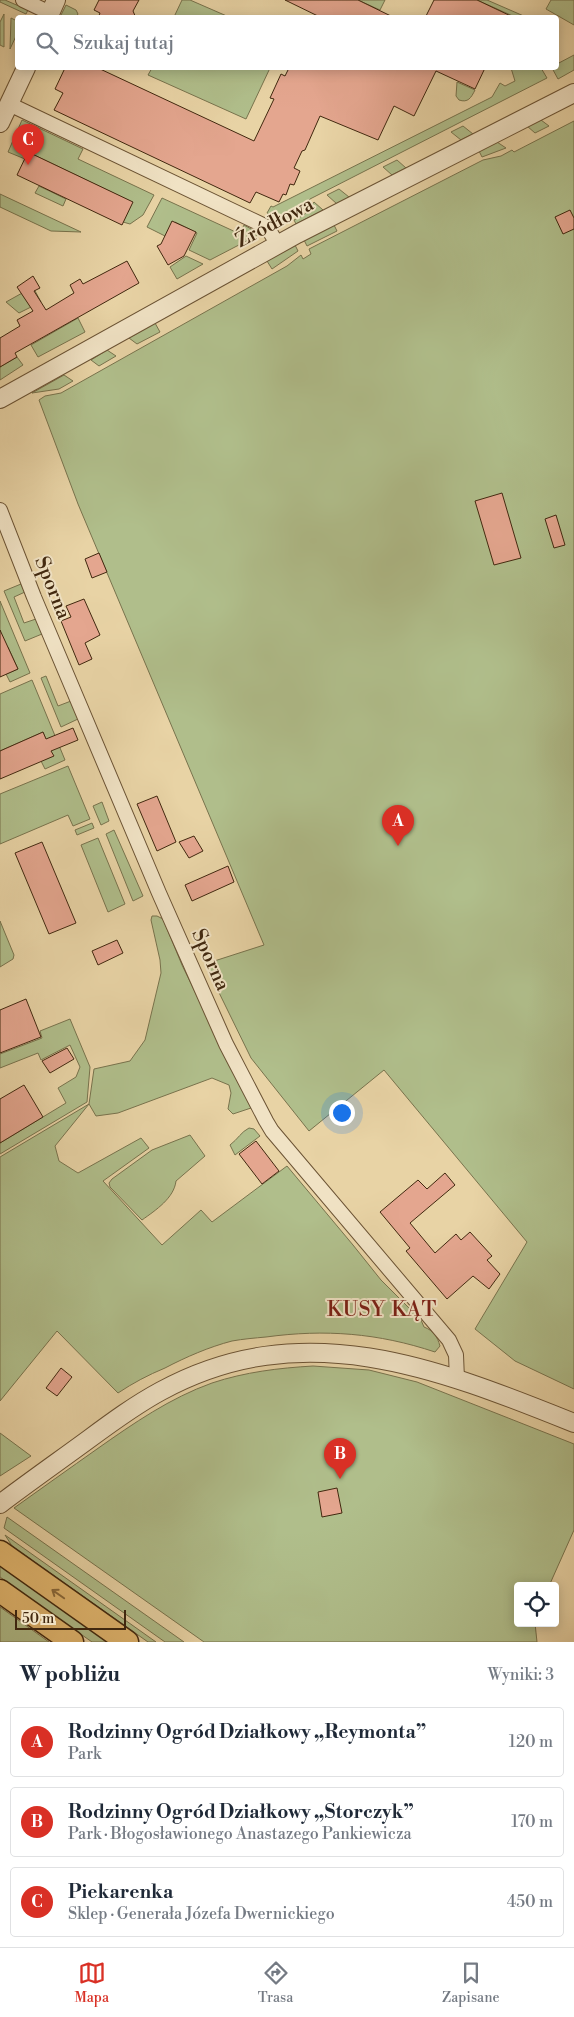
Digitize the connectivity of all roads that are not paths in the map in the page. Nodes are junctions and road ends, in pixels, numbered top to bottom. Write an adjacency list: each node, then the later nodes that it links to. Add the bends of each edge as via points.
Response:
1 (23, 0): 2 (street)
2 (52, 10)
3 (25, 70): 5 (street)
4 (574, 93): 7 (street, Źródłowa)
5 (9, 104): 6 (street); 7 (street, via 267,227)
6 (0, 123)
7 (278, 245): 8 (street, Źródłowa)
8 (0, 399)
9 (0, 510): 10 (street, Sporna, via 159,893 226,1044 260,1110 272,1131 448,1340 456,1355)
10 (457, 1379): 11 (street); 12 (street, via 395,1362 335,1353 294,1353 231,1364 186,1379 143,1401)
11 (574, 1423)
12 (0, 1504)
13 (0, 1552): 16 (main road, one-way to 13)
14 (0, 1591): 15 (main road)
15 (72, 1642)
16 (127, 1642)

